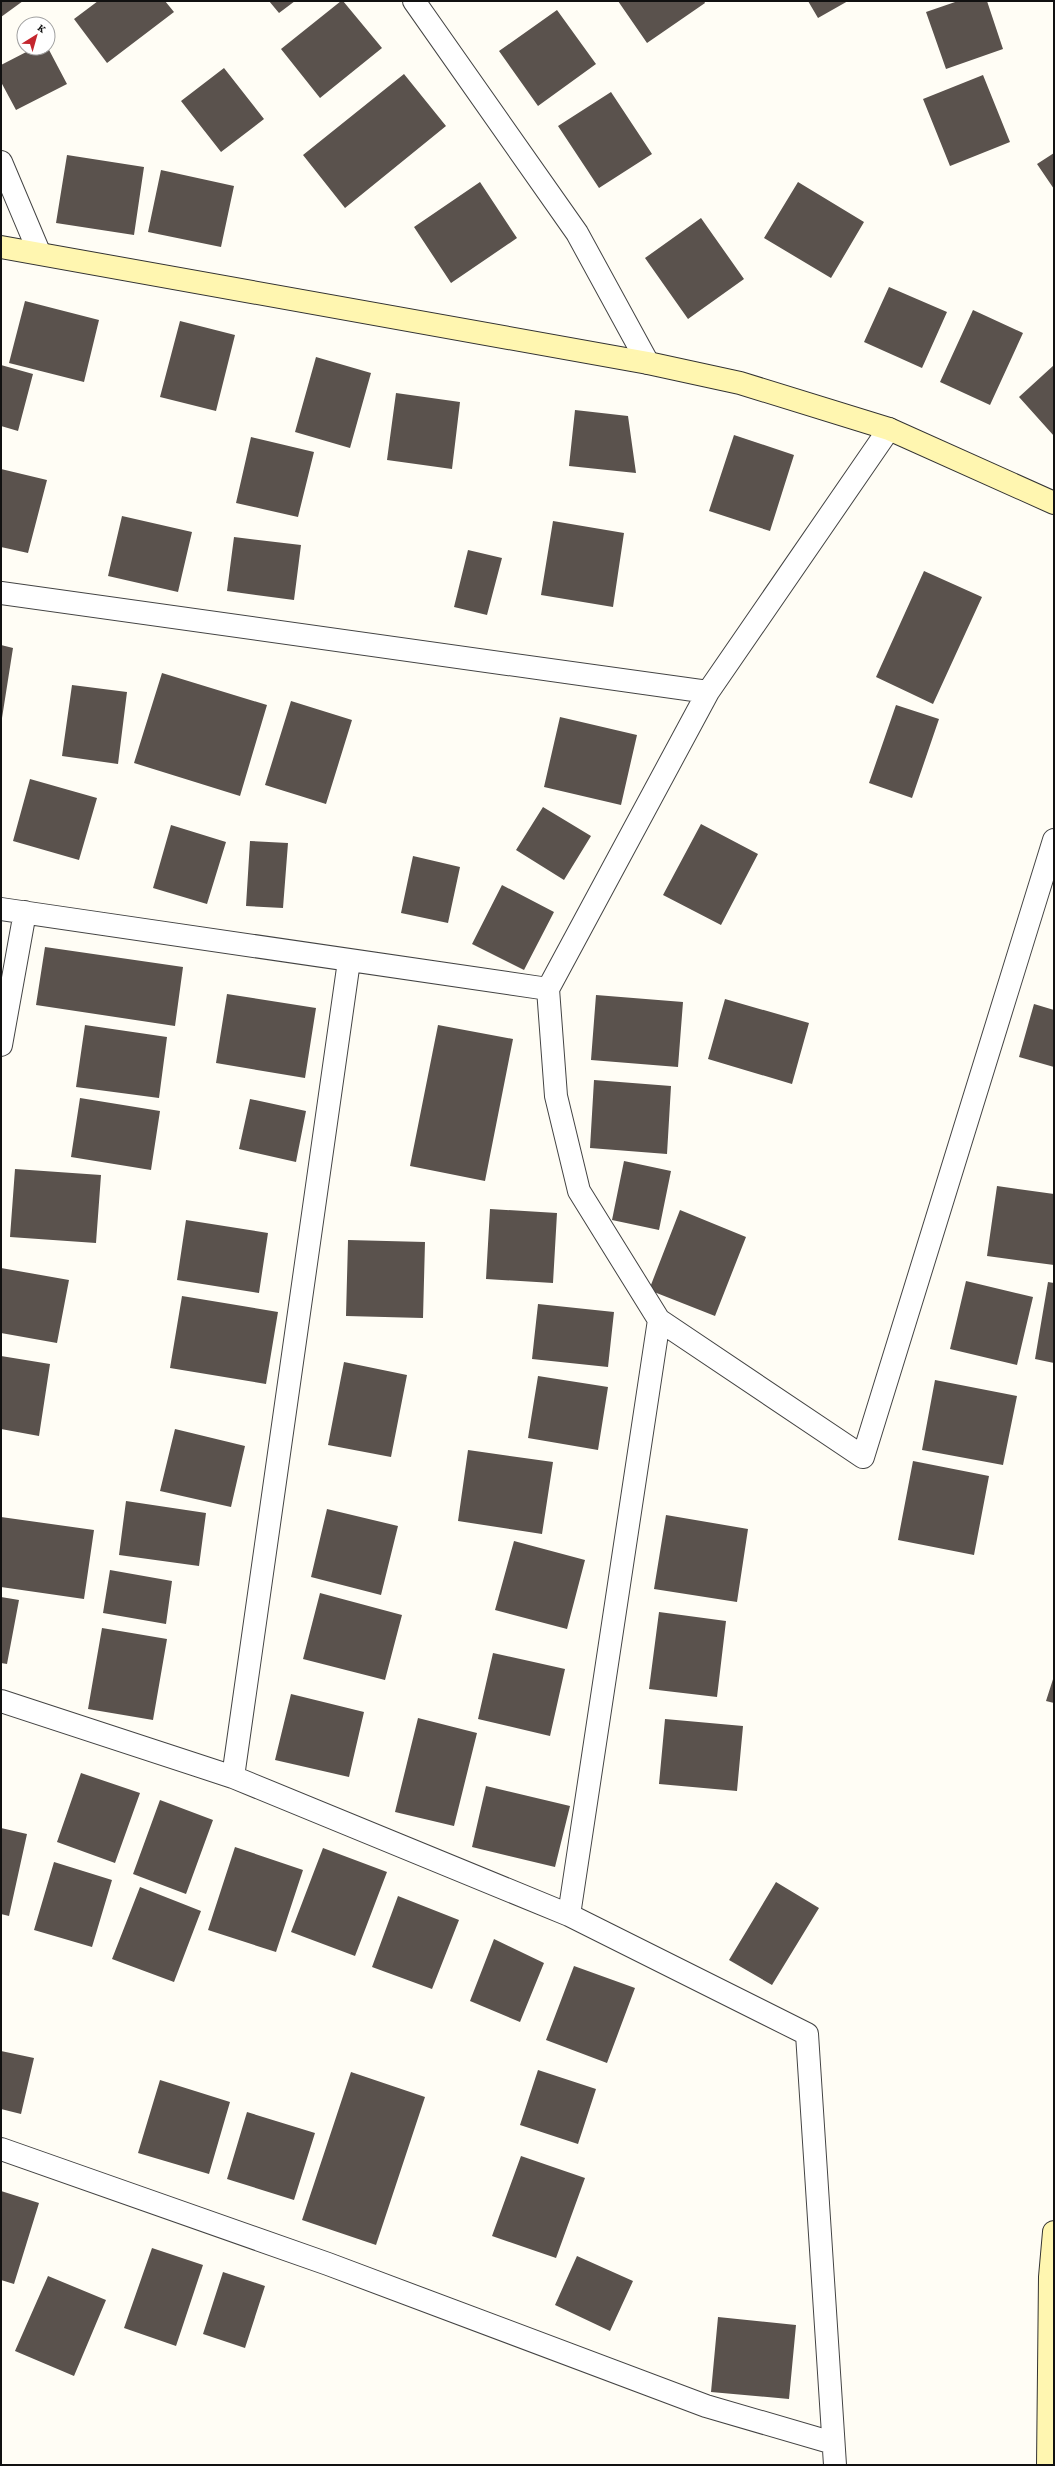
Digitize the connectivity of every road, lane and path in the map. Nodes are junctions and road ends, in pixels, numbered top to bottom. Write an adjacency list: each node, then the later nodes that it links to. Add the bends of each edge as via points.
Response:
1 (422, 4): 5 (street, via 577,232)
2 (1, 162): 4 (street)
3 (1, 247): 4 (street)
4 (39, 252): 5 (street)
5 (648, 363): 6 (street, via 740,384)
6 (889, 429): 7 (street); 9 (street)
7 (1054, 503)
8 (1, 594): 9 (street)
9 (708, 692): 14 (street)
10 (1054, 840): 16 (street, via 863,1458)
11 (1, 909): 12 (street)
12 (25, 912): 13 (street); 15 (street)
13 (349, 961): 14 (street); 18 (street)
14 (548, 989): 16 (street, via 556,1096 579,1191)
15 (1, 1045)
16 (659, 1320): 19 (street)
17 (1, 1701): 18 (street)
18 (233, 1777): 19 (street)
19 (569, 1915): 23 (street, via 807,2034)
20 (1, 2149): 23 (street, via 328,2264 706,2406)
21 (1054, 2232): 22 (street, via 1050,2278)
22 (1051, 2395): 25 (street)
23 (833, 2443): 24 (street)
24 (835, 2465)
25 (1048, 2465)

